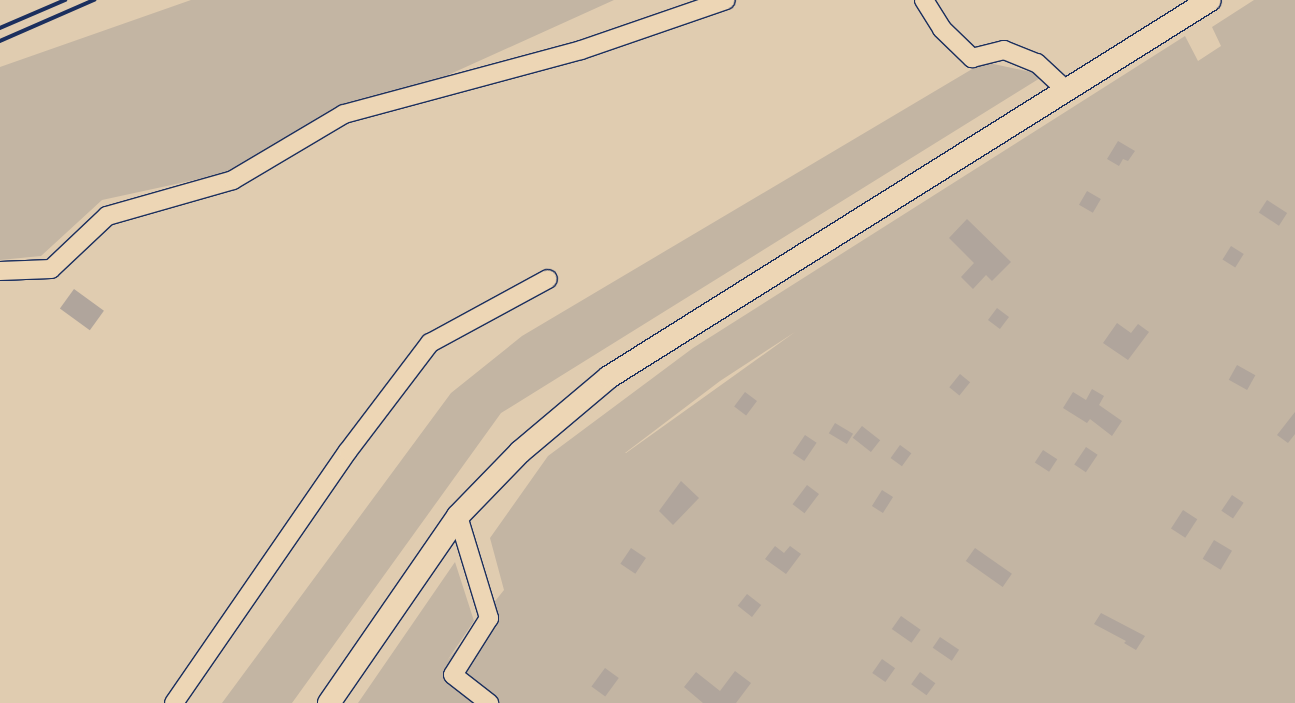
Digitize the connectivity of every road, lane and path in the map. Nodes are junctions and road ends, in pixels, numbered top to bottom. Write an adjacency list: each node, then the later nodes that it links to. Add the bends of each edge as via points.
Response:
1 (726, 0): 5 (street, via 581,50 344,114 233,180 107,216 51,270)
2 (924, 0): 4 (street, via 942,28 972,58 1004,50 1037,63)
3 (1210, 0): 4 (main road)
4 (1066, 90): 7 (main road, via 610,377 520,452)
5 (0, 271)
6 (548, 279): 8 (street, via 430,343 348,451)
7 (458, 516): 9 (main road); 10 (street, via 489,618 453,675)
8 (174, 703)
9 (329, 703)
10 (489, 703)

